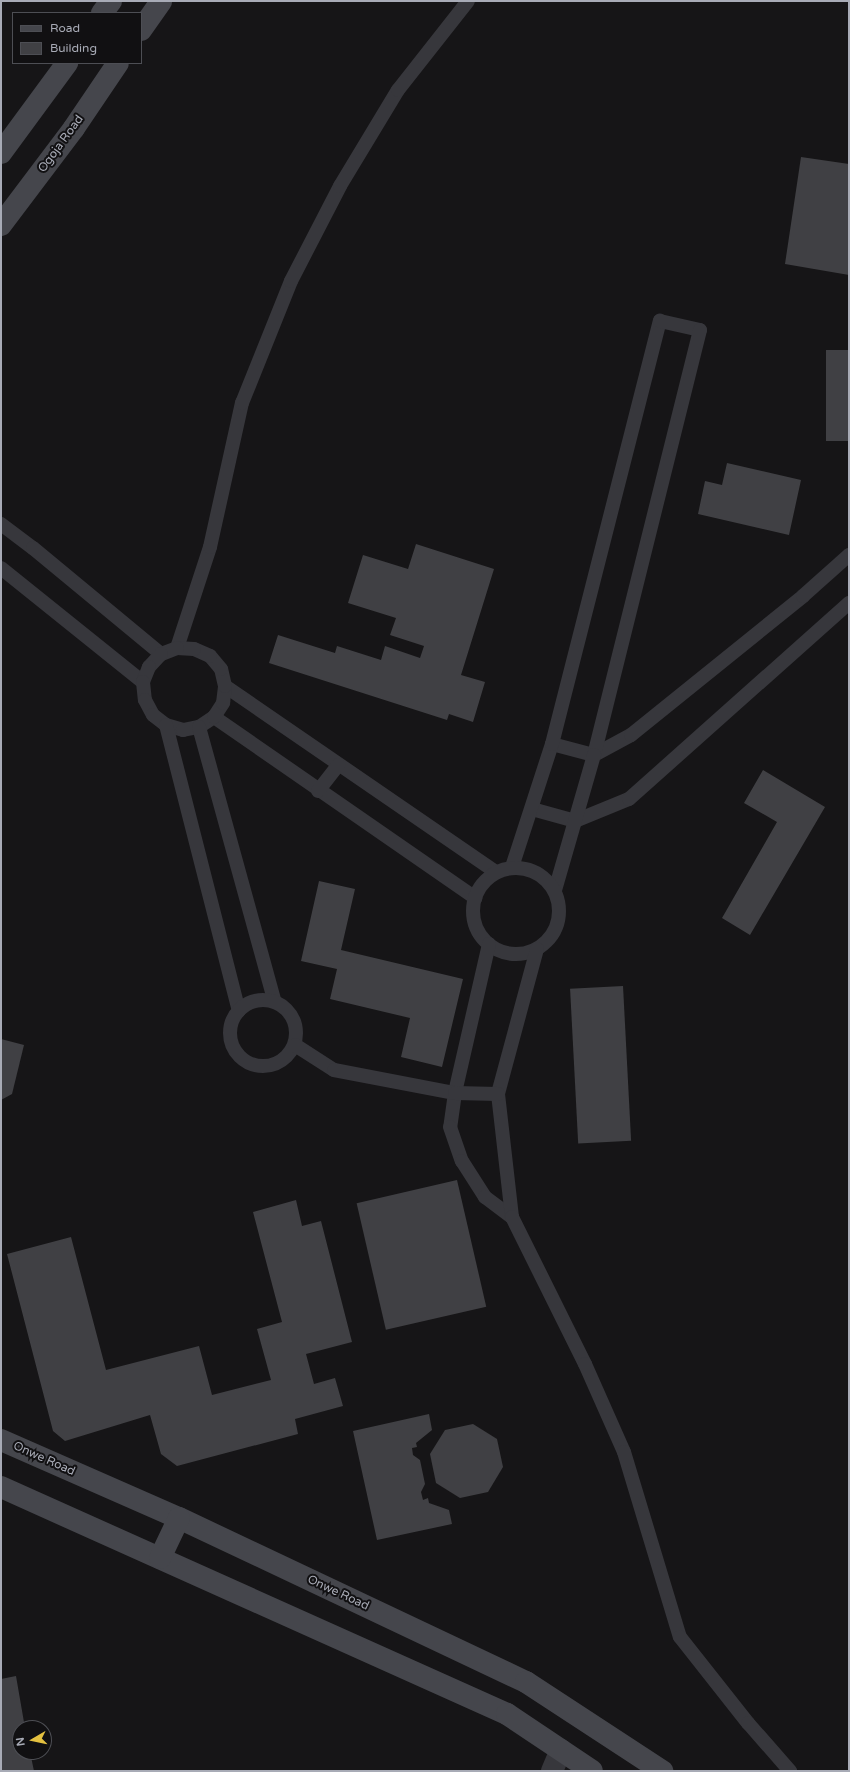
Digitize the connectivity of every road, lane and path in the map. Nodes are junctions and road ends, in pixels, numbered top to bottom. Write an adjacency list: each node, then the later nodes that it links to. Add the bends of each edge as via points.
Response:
1 (111, 1): 4 (main road)
2 (161, 1): 5 (main road)
3 (468, 1): 14 (lane, via 398,90 340,186 291,281 242,403 210,547)
4 (103, 12)
5 (142, 29)
6 (66, 64): 8 (main road)
7 (117, 64): 9 (main road, Ogoja Road, via 74,128)
8 (1, 153)
9 (1, 225)
10 (1, 524): 15 (lane)
11 (849, 555): 22 (lane, via 803,596 631,735)
12 (1, 568): 16 (lane)
13 (849, 603): 26 (lane, via 629,799)
14 (177, 648): 15 (lane); 17 (lane, via 194,649 210,656 221,669)
15 (161, 654): 16 (lane, via 149,667)
16 (144, 682): 19 (lane, via 145,700 153,715)
17 (225, 686): 18 (lane, via 223,703); 23 (lane)
18 (214, 717): 20 (lane); 24 (lane)
19 (166, 725): 20 (lane, via 183,730); 34 (lane)
20 (199, 727): 33 (lane)
21 (552, 744): 22 (lane); 22 (lane, via 660,321 700,330); 25 (lane)
22 (594, 755): 26 (lane)
23 (338, 765): 24 (lane); 28 (lane)
24 (318, 791): 30 (lane)
25 (532, 809): 26 (lane); 27 (lane)
26 (575, 820): 29 (lane)
27 (512, 867): 28 (lane); 29 (lane, via 529,869 544,877)
28 (496, 872): 30 (lane, via 483,883)
29 (555, 890): 32 (lane, via 560,906 558,924 550,938)
30 (475, 898): 31 (lane, via 473,914 478,931)
31 (489, 944): 32 (lane, via 504,952 515,954); 36 (lane)
32 (537, 949): 37 (lane)
33 (275, 1002): 34 (lane, via 262,1000 250,1003); 35 (lane, via 286,1009 293,1020 296,1032)
34 (239, 1011): 35 (lane, via 230,1035 233,1047 241,1058 252,1065 277,1064 288,1056)
35 (294, 1045): 36 (lane, via 334,1070)
36 (455, 1093): 37 (lane); 38 (lane, via 450,1126 462,1161 485,1197)
37 (498, 1094): 38 (lane)
38 (512, 1218): 47 (lane, via 585,1364 624,1452 680,1636 748,1723)
39 (1, 1440): 41 (main road, Onwe Road)
40 (1, 1487): 42 (main road)
41 (179, 1518): 42 (main road); 46 (main road, Onwe Road, via 526,1682)
42 (160, 1558): 43 (main road, via 507,1714)
43 (561, 1750): 44 (street); 45 (main road)
44 (552, 1771)
45 (592, 1771)
46 (662, 1771)
47 (790, 1771)

